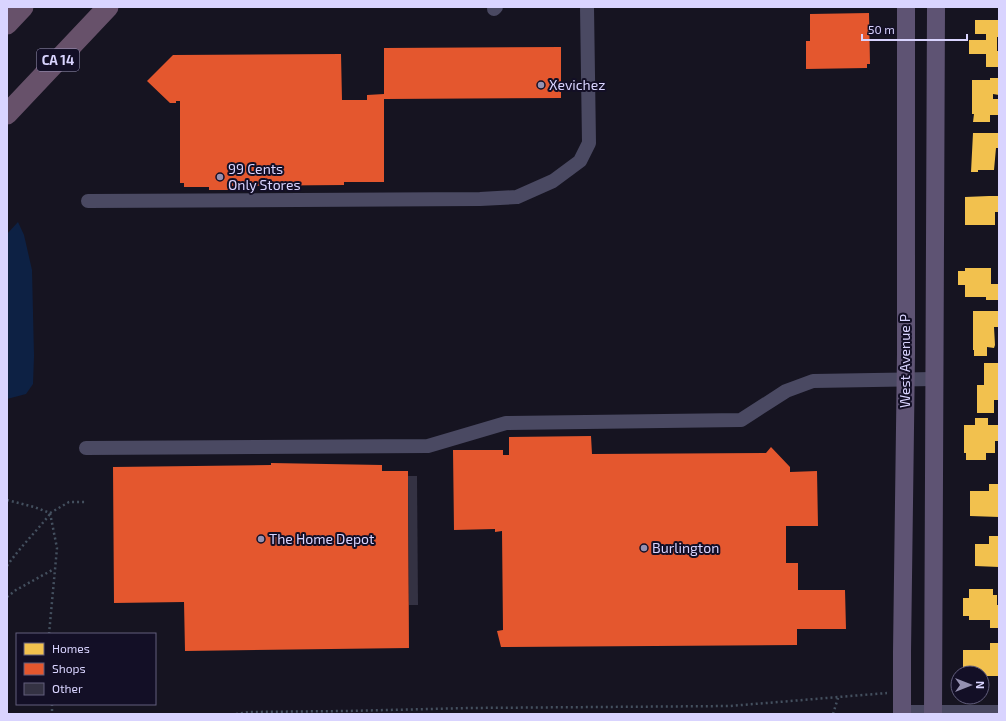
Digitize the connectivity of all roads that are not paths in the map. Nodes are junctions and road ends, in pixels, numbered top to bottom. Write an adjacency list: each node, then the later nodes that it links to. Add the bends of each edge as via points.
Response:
1 (23, 7): 6 (highway)
2 (108, 7): 7 (highway, CA 14)
3 (587, 7): 8 (street, via 589,143 580,161 553,181 517,197)
4 (906, 7): 9 (main road, West Avenue P)
5 (936, 7): 10 (main road, West Avenue P)
6 (7, 24)
7 (7, 114)
8 (88, 201)
9 (905, 379): 10 (street); 11 (street, via 813,381 786,391 741,420 506,423 428,446); 13 (main road, West Avenue P)
10 (934, 379): 14 (main road, West Avenue P)
11 (86, 448)
12 (999, 712): 14 (street)
13 (902, 713): 14 (street)
14 (933, 713)

